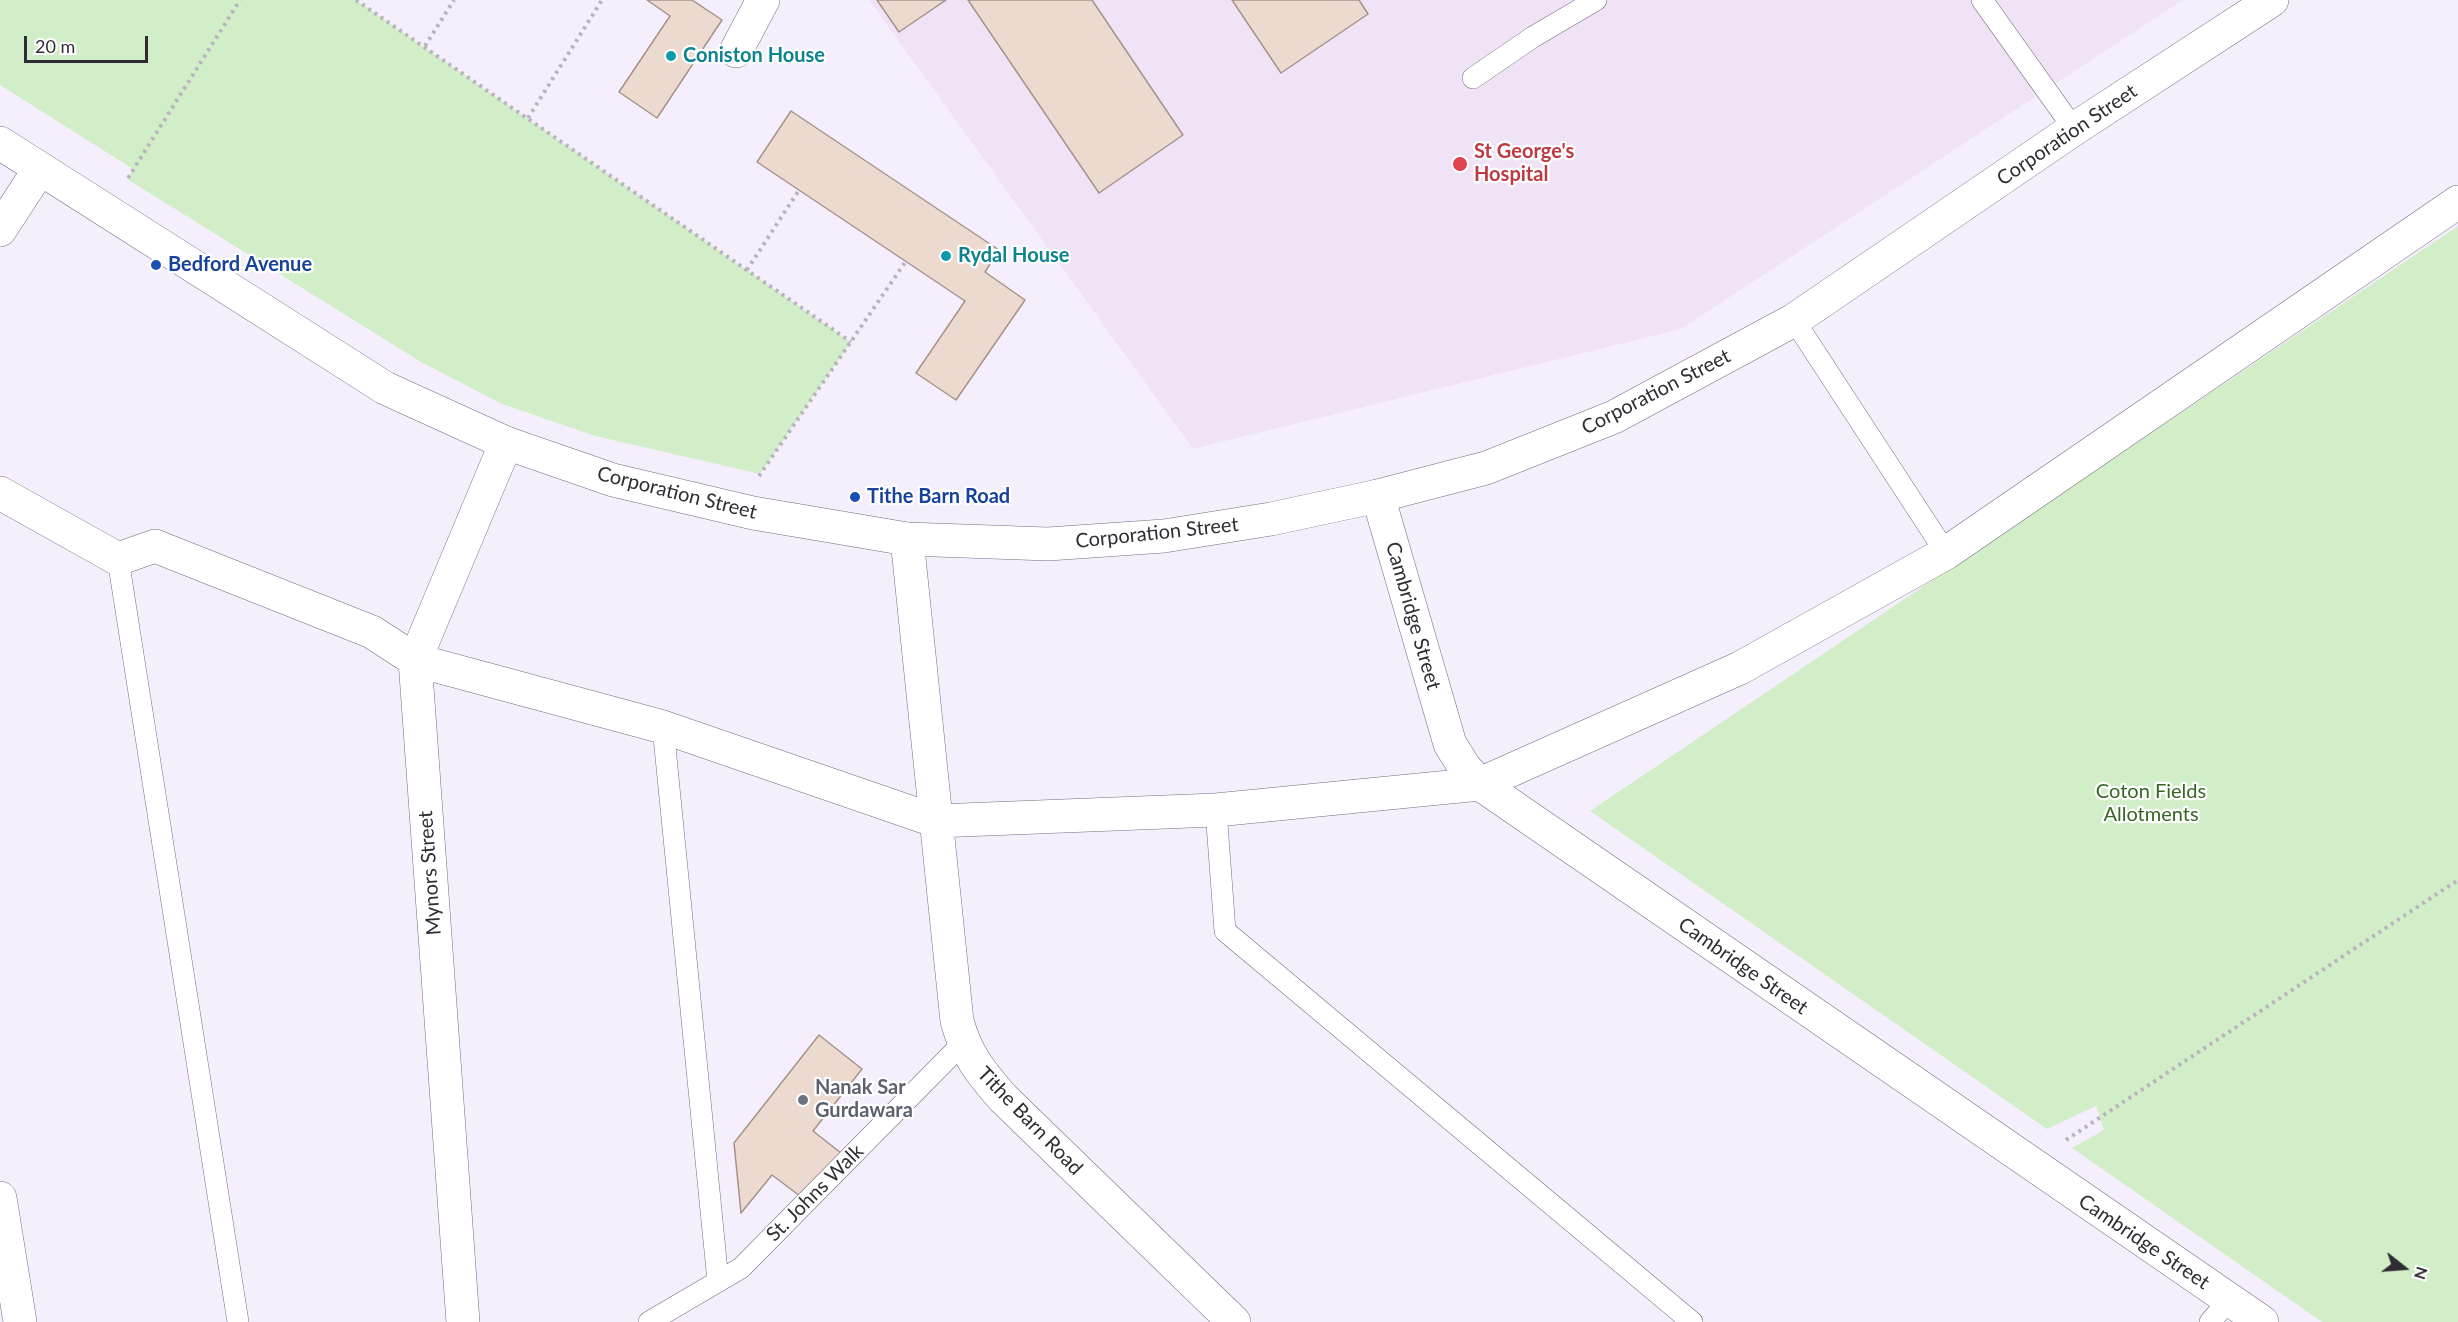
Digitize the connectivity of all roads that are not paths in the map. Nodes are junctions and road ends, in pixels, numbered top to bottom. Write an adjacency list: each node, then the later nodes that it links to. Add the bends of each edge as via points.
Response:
1 (763, 0): 5 (street)
2 (1596, 0): 6 (lane)
3 (1982, 0): 7 (lane)
4 (2272, 0): 7 (street, Corporation Street)
5 (736, 51)
6 (1473, 78)
7 (2074, 129): 12 (street, Corporation Street)
8 (0, 143): 9 (street, Corporation Street)
9 (39, 170): 11 (street); 13 (street, Corporation Street, via 385,388)
10 (2458, 202): 17 (street)
11 (0, 230)
12 (1794, 320): 15 (street, Corporation Street, via 1614,417 1486,468); 17 (lane)
13 (506, 443): 16 (street, Corporation Street, via 613,480 753,513); 19 (street, Mynors Street)
14 (0, 493): 18 (street)
15 (1378, 496): 16 (street, Corporation Street, via 1164,536 1048,544); 21 (street, Cambridge Street, via 1450,744)
16 (907, 539): 23 (street, Tithe Barn Road)
17 (1946, 553): 21 (street, via 1740,669)
18 (118, 559): 19 (street, via 155,546 372,632); 29 (lane)
19 (415, 660): 20 (street); 30 (street, Mynors Street)
20 (663, 727): 23 (street); 26 (lane)
21 (1480, 784): 22 (street); 27 (street, Cambridge Street, via 2030,1165)
22 (1216, 810): 23 (street); 33 (lane, via 1225,931)
23 (936, 821): 24 (street, Tithe Barn Road, via 957,1021)
24 (963, 1043): 26 (lane, St. Johns Walk, via 741,1268); 32 (street, Tithe Barn Road, via 975,1066 1003,1098)
25 (0, 1198): 28 (street)
26 (718, 1281): 31 (lane, St. Johns Walk)
27 (2220, 1311): 34 (street, Cambridge Street)
28 (20, 1322)
29 (238, 1322)
30 (463, 1322)
31 (649, 1322)
32 (1234, 1322)
33 (1692, 1322)
34 (2262, 1322)

